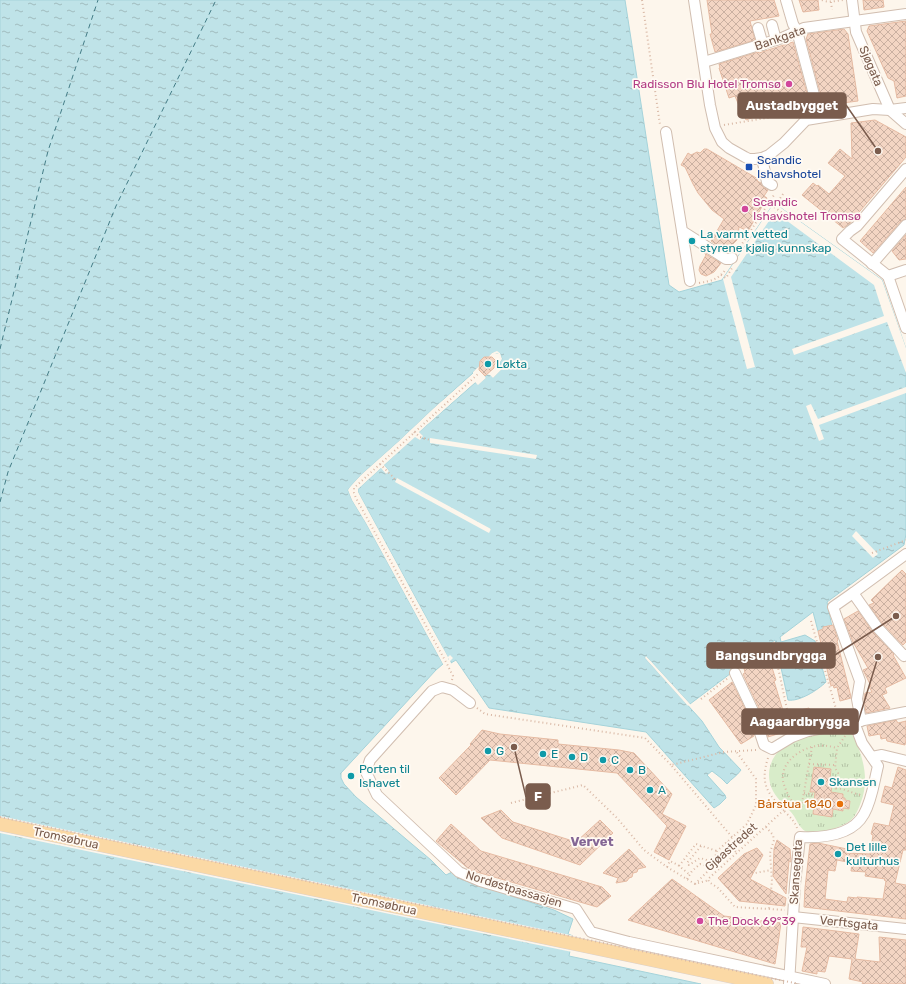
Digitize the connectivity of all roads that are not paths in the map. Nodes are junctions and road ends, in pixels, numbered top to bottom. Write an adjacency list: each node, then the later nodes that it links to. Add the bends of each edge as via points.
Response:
1 (694, 0): 11 (street)
2 (786, 0): 8 (street)
3 (852, 0): 5 (street, Sjøgata)
4 (906, 14): 5 (street, Bankgata)
5 (854, 21): 8 (street, Bankgata); 13 (street, Sjøgata, via 856,32)
6 (772, 25): 9 (street)
7 (758, 28): 10 (street)
8 (797, 31): 9 (street, Bankgata); 14 (street)
9 (776, 40): 10 (street, Bankgata)
10 (763, 45): 11 (street, Bankgata)
11 (704, 62): 17 (street, via 714,126 722,142 749,159)
12 (906, 108): 13 (street)
13 (890, 110): 14 (street, via 873,109); 15 (street, Sjøgata)
14 (820, 117): 17 (street, via 806,120 775,151)
15 (906, 124)
16 (664, 130): 21 (street)
17 (762, 158): 19 (street)
18 (906, 170): 23 (street, via 850,231 845,242)
19 (772, 186)
20 (906, 225): 23 (street)
21 (682, 231): 22 (street, via 726,259); 26 (street)
22 (732, 258)
23 (872, 264): 25 (street)
24 (906, 270): 25 (street)
25 (888, 276): 27 (street)
26 (690, 281)
27 (906, 328)
28 (906, 554): 29 (street)
29 (854, 594): 30 (street, via 877,627 904,656); 34 (street, via 832,607 860,681)
30 (906, 655)
31 (735, 673): 34 (street, via 753,711 764,745 772,749 792,737)
32 (470, 703): 40 (street, Nordøstpassasjen, via 451,689 442,687 432,691 370,760 366,772 377,795 459,872 480,881 576,909 591,932)
33 (906, 712): 34 (street)
34 (857, 721): 35 (street, via 862,743)
35 (872, 757): 36 (street, via 882,755); 38 (street, Skansegata, via 878,766 864,815 857,824 845,831 824,837 800,837)
36 (906, 761)
37 (0, 824): 41 (main road, Tromsøbrua)
38 (793, 914): 39 (street, Verftsgata); 40 (street, Skansegata)
39 (906, 929)
40 (790, 980): 42 (street, Nordøstpassasjen)
41 (767, 984)
42 (822, 984)

